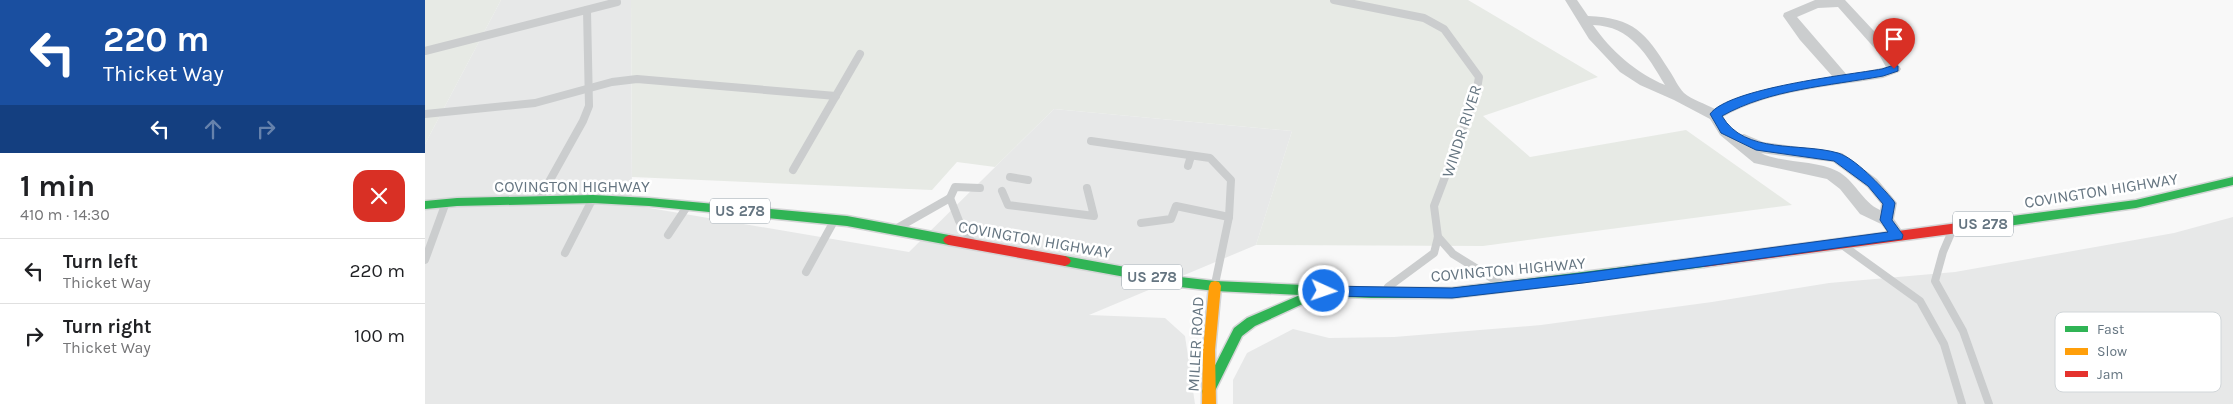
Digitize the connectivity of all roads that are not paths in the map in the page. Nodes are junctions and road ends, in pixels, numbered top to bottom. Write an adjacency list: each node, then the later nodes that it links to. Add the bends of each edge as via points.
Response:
1 (1334, 0): 39 (lane, WINDR RIVER, via 1424,18 1444,29 1479,77 1477,95 1435,206)
2 (1571, 0): 5 (street)
3 (617, 2): 4 (lane)
4 (587, 10): 6 (lane); 9 (lane)
5 (1585, 20): 11 (street, via 1594,36 1625,69 1645,82); 11 (street, via 1613,22 1627,29 1646,46)
6 (425, 51)
7 (859, 54): 10 (lane)
8 (1844, 80): 8 (street, via 1894,69 1882,48 1841,3 1816,4 1789,16); 13 (street, via 1774,92 1740,101)
9 (590, 87): 10 (lane, via 637,79); 12 (lane, via 535,103); 27 (lane, via 589,106 583,120)
10 (836, 96): 18 (lane)
11 (1679, 96): 13 (street)
12 (425, 114)
13 (1715, 114): 14 (street)
14 (1725, 131): 33 (street, via 1759,159 1813,168 1832,175 1845,185 1865,210); 33 (street, via 1760,147 1837,157 1872,183 1889,203)
15 (1091, 141): 16 (lane)
16 (1191, 156): 17 (lane); 31 (lane, via 1210,158 1231,180)
17 (1188, 166)
18 (793, 170)
19 (1010, 177): 20 (lane)
20 (1028, 180)
21 (2233, 181): 35 (main road, COVINGTON HIGHWAY / US 278, via 2136,204)
22 (980, 188): 25 (lane, via 955,187)
23 (1087, 188): 24 (lane, via 1095,216 1008,205)
24 (1002, 191)
25 (950, 198): 36 (lane); 41 (lane)
26 (593, 199): 27 (main road, COVINGTON HIGHWAY / US 278); 30 (main road, COVINGTON HIGHWAY / US 278); 42 (lane)
27 (539, 200): 28 (main road, COVINGTON HIGHWAY / US 278)
28 (446, 203): 29 (main road, COVINGTON HIGHWAY / US 278); 43 (lane)
29 (425, 205)
30 (687, 206): 32 (main road, COVINGTON HIGHWAY / US 278); 38 (lane)
31 (1229, 217): 34 (lane, via 1175,206 1171,219); 45 (lane)
32 (834, 220): 36 (main road, COVINGTON HIGHWAY / US 278); 44 (lane)
33 (1886, 220): 37 (street)
34 (1141, 223)
35 (1954, 228): 37 (main road, COVINGTON HIGHWAY / US 278); 52 (lane, via 1935,281 1963,331)
36 (893, 230): 41 (main road, COVINGTON HIGHWAY / US 278)
37 (1897, 235): 40 (main road, COVINGTON HIGHWAY / US 278)
38 (668, 236)
39 (1438, 237): 46 (lane, via 1453,254); 48 (lane, via 1435,253)
40 (1840, 243): 46 (main road, COVINGTON HIGHWAY / US 278); 51 (lane, via 1921,301 1944,344)
41 (973, 244): 45 (main road, COVINGTON HIGHWAY / US 278)
42 (565, 254)
43 (425, 260)
44 (806, 272)
45 (1215, 286): 47 (main road, COVINGTON HIGHWAY / US 278); 49 (main road, MILLER ROAD)
46 (1507, 287): 48 (main road, COVINGTON HIGHWAY / US 278, via 1452,293)
47 (1324, 291): 48 (main road, COVINGTON HIGHWAY / US 278); 49 (main road, via 1271,312 1238,332)
48 (1381, 293)
49 (1208, 391): 50 (main road, MILLER ROAD)
50 (1209, 404)
51 (1962, 404)
52 (1989, 404)

